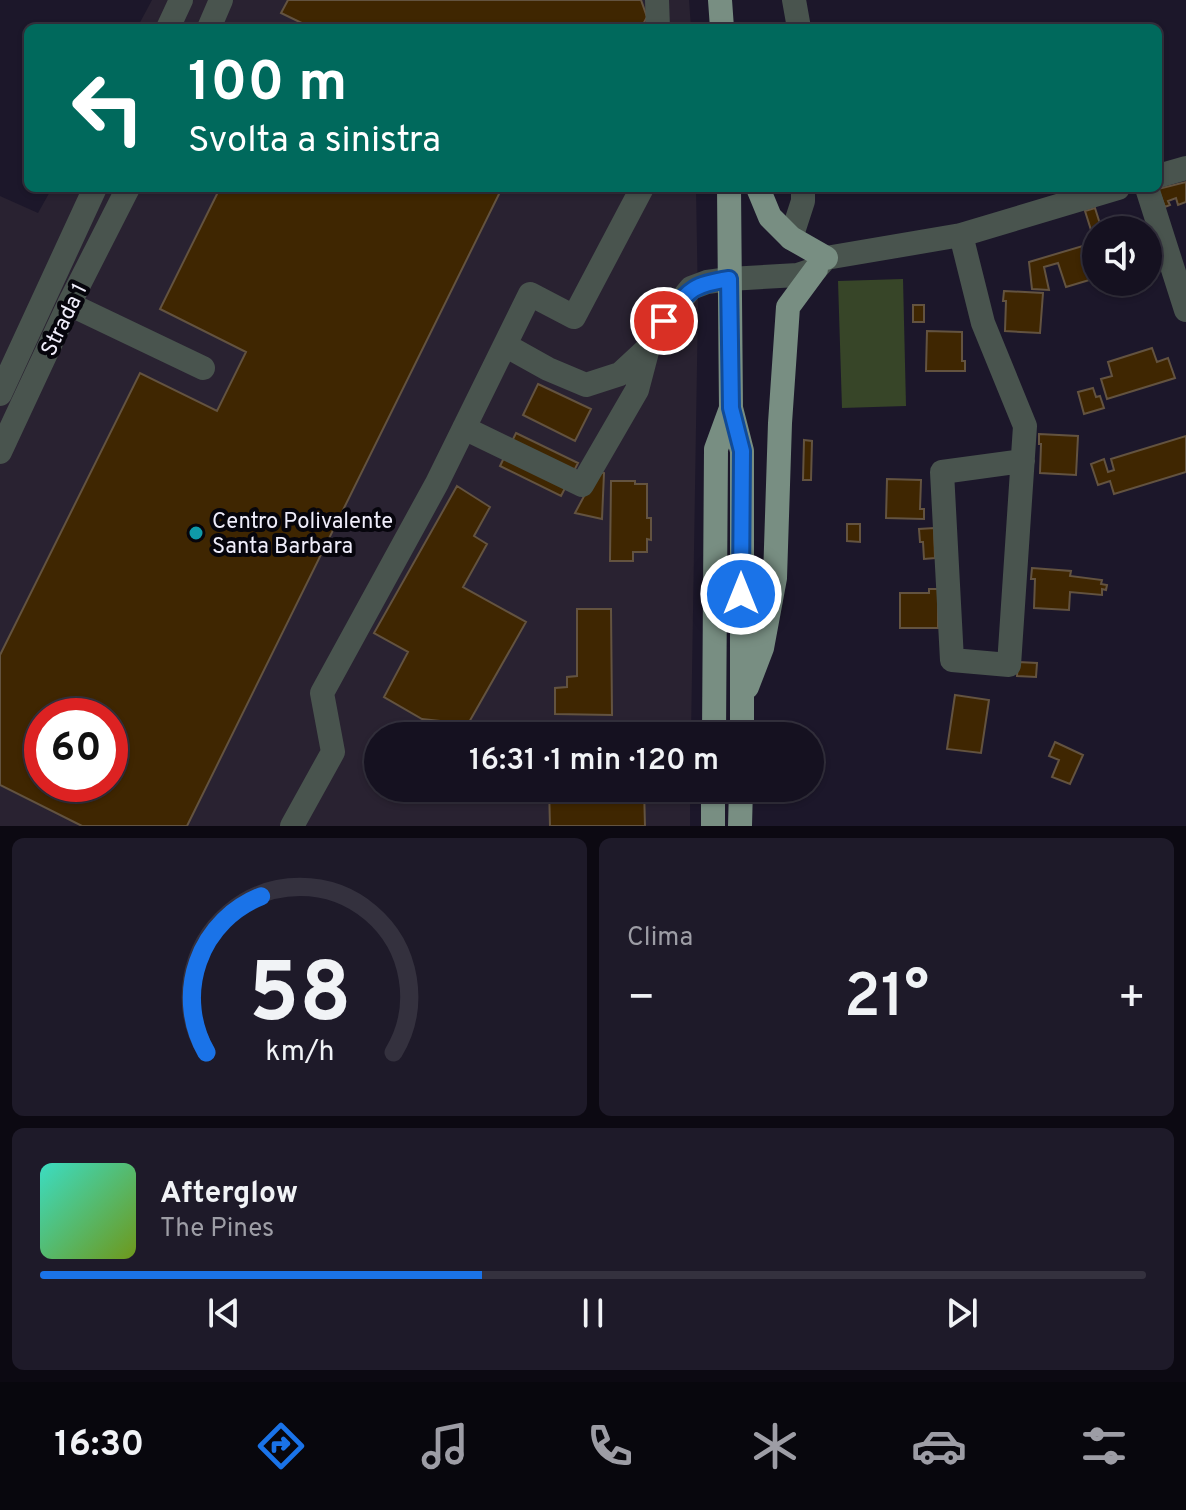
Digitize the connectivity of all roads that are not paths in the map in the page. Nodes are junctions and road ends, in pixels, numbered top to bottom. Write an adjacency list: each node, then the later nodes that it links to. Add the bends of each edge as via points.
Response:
1 (181, 0): 6 (street)
2 (221, 0): 7 (street)
3 (657, 0): 8 (street)
4 (720, 0): 9 (main road)
5 (794, 0): 10 (street)
6 (170, 24)
7 (211, 24)
8 (658, 24)
9 (722, 24)
10 (798, 24)
11 (1186, 168): 12 (street)
12 (1162, 175)
13 (93, 192): 30 (street, Strada 1)
14 (126, 192): 25 (street, Strada 1)
15 (640, 192): 27 (street, via 574,317 530,294)
16 (729, 192): 24 (main road)
17 (760, 192): 22 (main road, via 770,217)
18 (803, 192): 22 (street)
19 (1105, 192): 21 (street)
20 (1148, 192): 26 (street)
21 (961, 235): 23 (street); 34 (street, via 983,323 1025,426)
22 (791, 238): 23 (main road)
23 (821, 264): 24 (street, via 798,275); 35 (main road, via 788,307 775,578 762,648)
24 (729, 279): 28 (street, via 691,288); 31 (main road)
25 (69, 304): 29 (street); 33 (street, Strada 1)
26 (1186, 310)
27 (505, 345): 28 (street, via 586,385 620,374); 32 (street)
28 (648, 348): 32 (street, via 637,390 582,485)
29 (203, 368)
30 (0, 394)
31 (731, 408): 35 (main road, via 742,451); 36 (main road, via 716,449)
32 (464, 428): 40 (street, via 322,693 333,752)
33 (0, 452)
34 (1023, 461): 34 (street, via 1009,665 952,660 942,472)
35 (744, 697): 37 (main road)
36 (714, 722)
37 (743, 722)
38 (713, 802): 41 (main road)
39 (741, 802): 42 (main road)
40 (292, 826)
41 (713, 826)
42 (740, 826)

